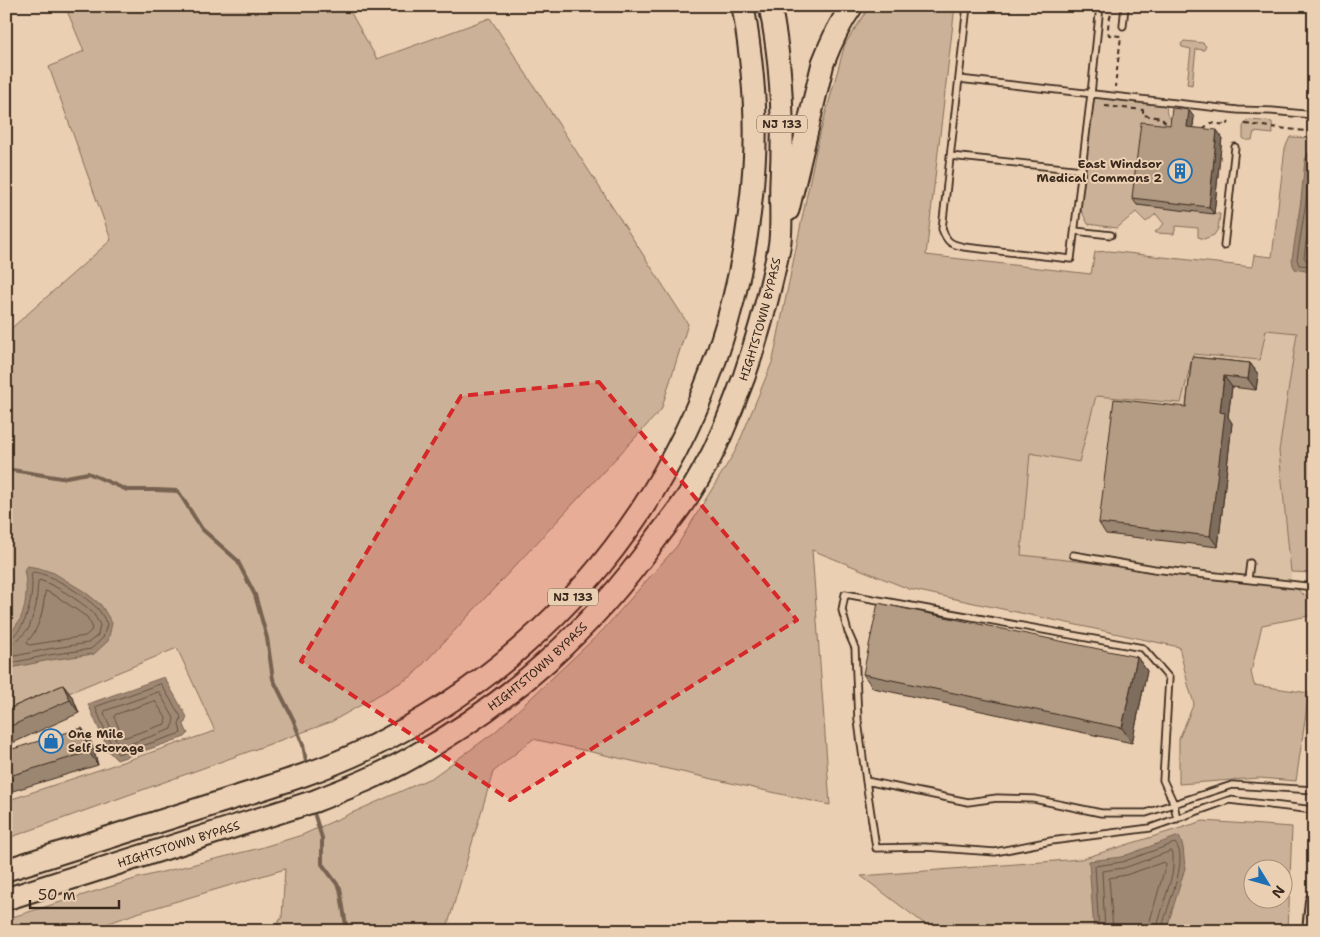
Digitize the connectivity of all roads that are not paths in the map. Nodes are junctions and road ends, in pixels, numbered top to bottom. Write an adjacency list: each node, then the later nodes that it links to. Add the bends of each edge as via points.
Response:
1 (743, 6): 27 (highway, HIGHTSTOWN BYPASS / NJ 133, via 753,82 754,163 744,255 734,301 709,380 680,445 636,518 602,564 571,600 501,664 428,716 363,751 294,779)
2 (770, 6): 16 (highway, HIGHTSTOWN BYPASS / NJ 133, via 782,108)
3 (852, 6): 16 (highway, via 841,22 823,63)
4 (968, 6): 8 (lane)
5 (1100, 6): 9 (lane)
6 (1125, 6): 7 (lane)
7 (1123, 26)
8 (959, 79): 9 (lane); 12 (lane)
9 (1091, 94): 10 (lane); 13 (lane)
10 (1314, 115)
11 (1235, 147): 17 (lane)
12 (950, 156): 13 (lane); 14 (lane, via 942,229 952,244 1071,259)
13 (1082, 170): 14 (lane)
14 (1075, 231): 15 (lane)
15 (1111, 235)
16 (780, 242): 28 (highway, HIGHTSTOWN BYPASS / NJ 133, via 755,346 710,458 685,501 616,592 533,674 454,733 362,782 275,815)
17 (1224, 246)
18 (1073, 555): 20 (lane, via 1154,569)
19 (1250, 563): 20 (lane)
20 (1248, 579): 21 (lane)
21 (1314, 587)
22 (866, 782): 24 (lane, via 968,802 997,798 1034,799 1101,813 1146,814); 24 (lane, via 857,714 855,648 842,610 845,594 1143,648 1169,678 1163,780); 26 (lane, via 876,848 925,846 994,852 1150,828)
23 (1314, 790): 24 (lane, via 1232,784)
24 (1174, 804): 26 (lane)
25 (1314, 810): 26 (lane, via 1229,800)
26 (1176, 818)
27 (6, 870)
28 (6, 899)
29 (1314, 901): 30 (main road)
30 (1311, 931)

